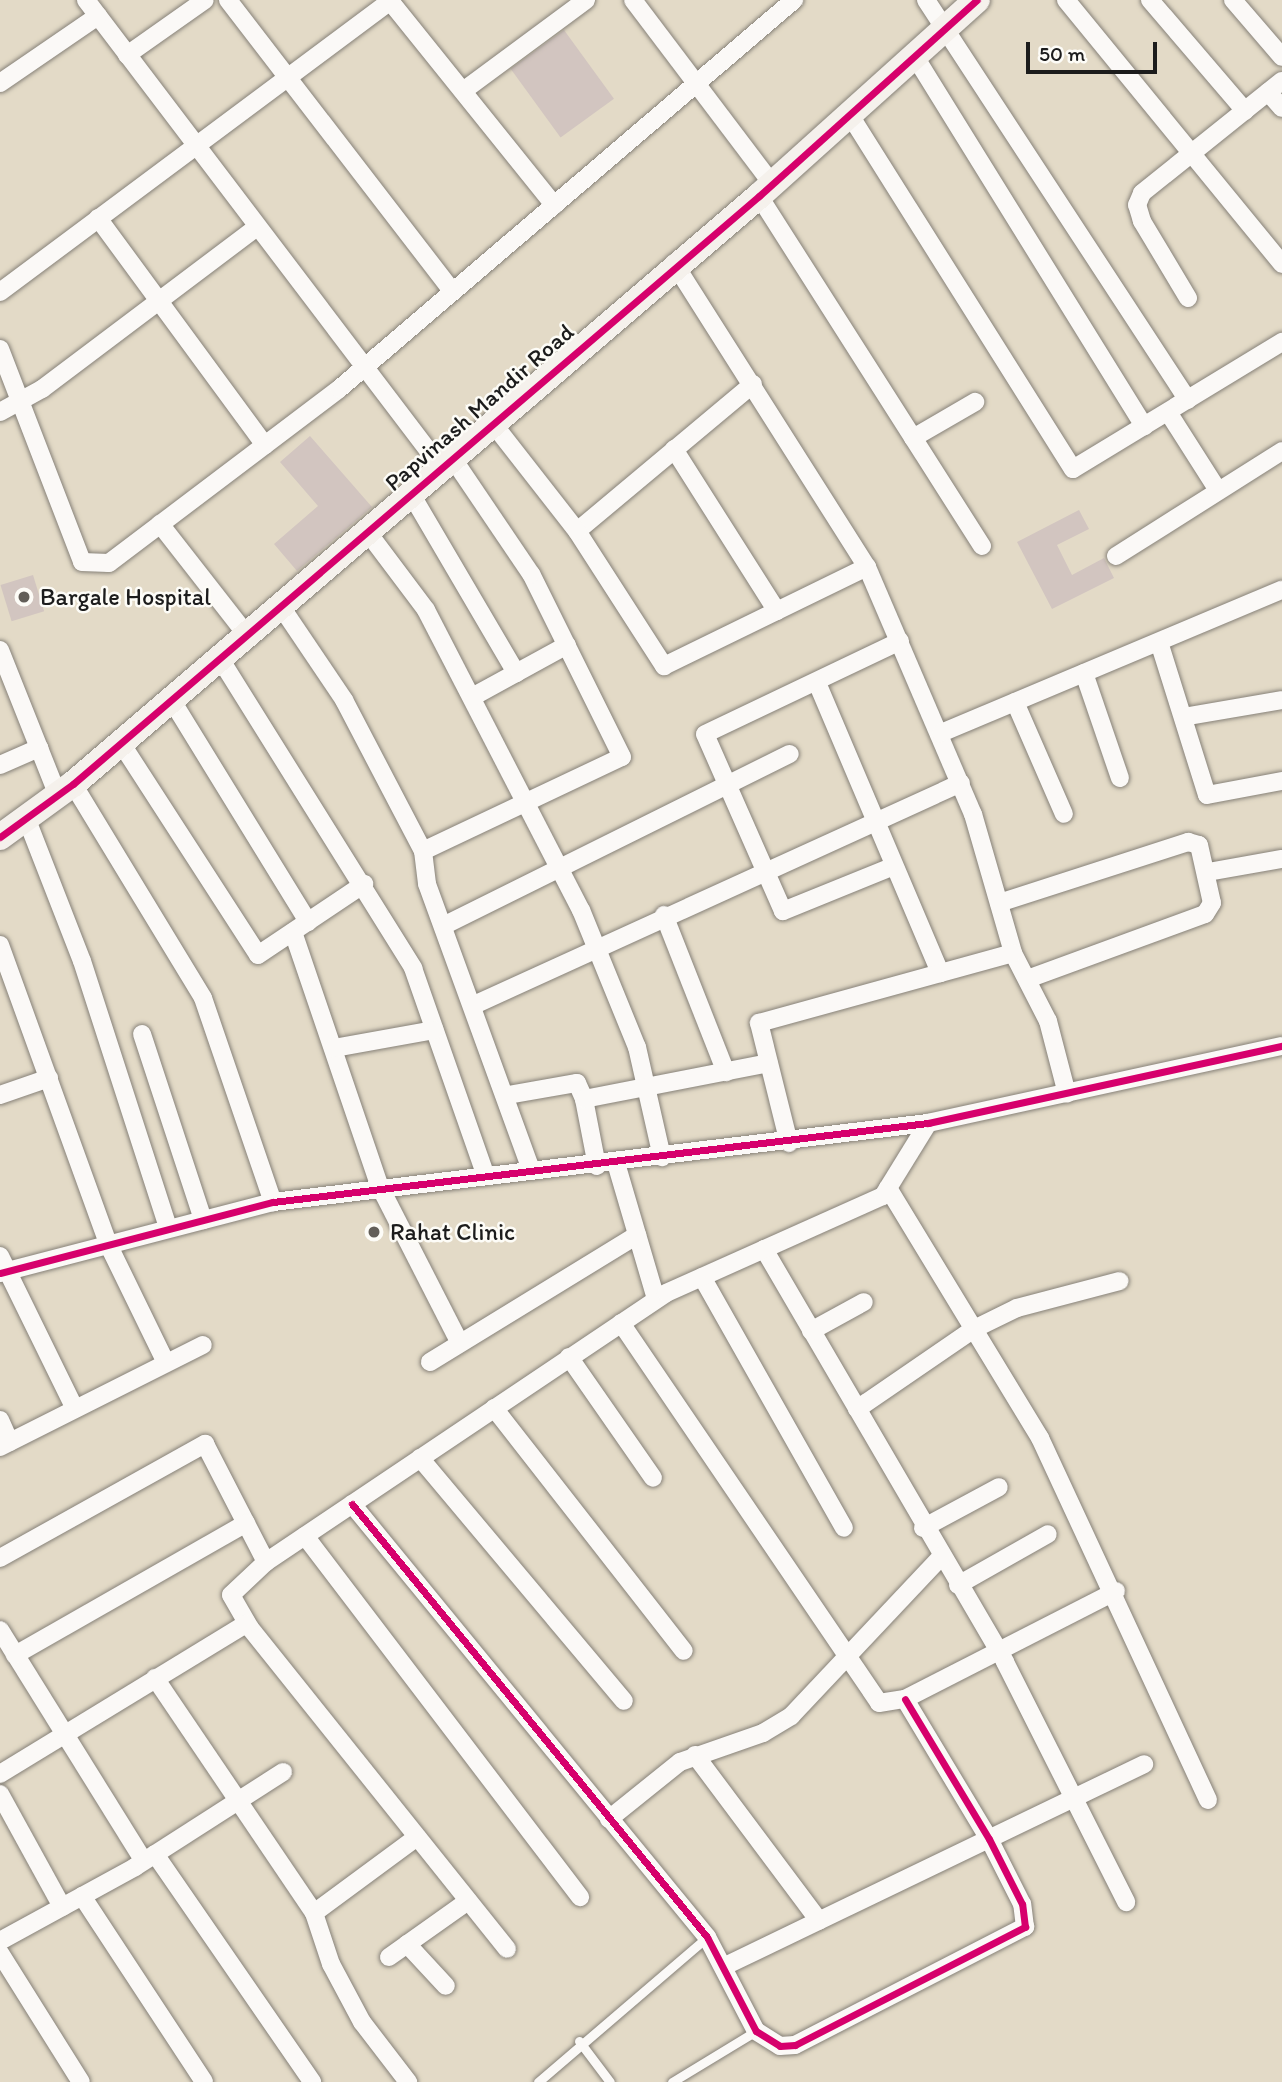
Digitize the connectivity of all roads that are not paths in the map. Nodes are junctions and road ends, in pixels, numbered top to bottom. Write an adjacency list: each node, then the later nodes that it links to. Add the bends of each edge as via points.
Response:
1 (86, 0): 13 (street)
2 (205, 0): 15 (street)
3 (228, 0): 18 (street)
4 (391, 0): 18 (street); 22 (street)
5 (586, 0): 22 (street)
6 (632, 0): 20 (street)
7 (926, 0): 14 (street)
8 (977, 0): 14 (street, Papvinash Mandir Road)
9 (1066, 0): 27 (street)
10 (1150, 0): 24 (street)
11 (1233, 0): 17 (street)
12 (791, 1): 20 (street)
13 (98, 16): 15 (street); 19 (street)
14 (945, 27): 16 (street, Papvinash Mandir Road); 42 (street)
15 (127, 55): 26 (street)
16 (914, 55): 25 (street, Papvinash Mandir Road); 48 (street)
17 (1282, 57)
18 (286, 76): 26 (street); 34 (street)
19 (0, 83)
20 (696, 85): 28 (street); 29 (street)
21 (1275, 87): 23 (street); 24 (street)
22 (463, 91): 29 (street)
23 (1282, 108)
24 (1245, 111): 27 (street)
25 (848, 112): 28 (street, Papvinash Mandir Road); 48 (street, via 1073,469)
26 (194, 144): 30 (street); 31 (street)
27 (1194, 152): 33 (street); 36 (street, via 1142,193 1137,205)
28 (765, 190): 32 (street, Papvinash Mandir Road); 49 (street)
29 (554, 205): 34 (street)
30 (98, 218): 35 (street); 37 (street)
31 (257, 227): 37 (street); 40 (street)
32 (674, 263): 41 (street); 47 (street, Papvinash Mandir Road)
33 (1282, 264)
34 (452, 290): 40 (street)
35 (0, 292)
36 (1188, 298)
37 (160, 299): 44 (street); 50 (street)
38 (1282, 342): 42 (street)
39 (0, 349): 44 (street)
40 (364, 368): 50 (street); 53 (street)
41 (753, 384): 51 (street); 61 (street)
42 (1188, 400): 46 (street)
43 (975, 402): 49 (street)
44 (20, 403): 45 (street); 56 (street, via 82,562 109,563)
45 (0, 412)
46 (1168, 412): 48 (street); 54 (street)
47 (491, 421): 53 (street, Papvinash Mandir Road); 58 (street)
48 (1144, 426)
49 (913, 438): 59 (street)
50 (265, 445): 56 (street)
51 (674, 449): 58 (street); 64 (street)
52 (1282, 451): 54 (street)
53 (445, 461): 55 (street, Papvinash Mandir Road); 68 (street, via 513,545)
54 (1217, 489): 60 (street)
55 (410, 492): 57 (street, Papvinash Mandir Road); 71 (street)
56 (160, 524): 65 (street)
57 (366, 530): 63 (street, Papvinash Mandir Road); 75 (street, via 426,610)
58 (577, 531): 64 (street, via 664,666)
59 (982, 546)
60 (1115, 556)
61 (867, 567): 64 (street); 66 (street)
62 (1282, 590): 67 (street)
63 (280, 605): 65 (street, Papvinash Mandir Road); 95 (street, via 344,700)
64 (777, 611)
65 (246, 634): 70 (street, Papvinash Mandir Road)
66 (900, 641): 74 (street); 80 (street)
67 (1159, 642): 72 (street); 79 (street)
68 (567, 645): 71 (street); 90 (street, via 622,757)
69 (0, 650): 73 (street)
70 (219, 657): 76 (street, Papvinash Mandir Road); 101 (street)
71 (516, 673): 75 (street)
72 (1084, 673): 78 (street); 85 (street)
73 (5, 676): 82 (street)
74 (818, 685): 87 (street, via 705,734); 93 (street)
75 (474, 696): 90 (street)
76 (172, 698): 81 (street, Papvinash Mandir Road); 104 (street)
77 (1282, 700): 79 (street)
78 (1015, 702): 80 (street); 91 (street)
79 (1183, 717): 86 (street, via 1208,794)
80 (941, 733): 88 (street)
81 (121, 743): 89 (street, Papvinash Mandir Road); 106 (street, via 258,955)
82 (39, 748): 84 (street); 89 (street)
83 (790, 754): 87 (street)
84 (0, 765)
85 (1120, 778)
86 (1282, 781)
87 (726, 783): 98 (street); 99 (street)
88 (961, 783): 93 (street); 102 (street)
89 (66, 790): 92 (street, Papvinash Mandir Road); 134 (street, via 203,998)
90 (529, 804): 95 (street); 98 (street)
91 (1064, 814)
92 (27, 820): 94 (street, Papvinash Mandir Road); 136 (street, via 82,961)
93 (875, 821): 97 (street); 99 (street)
94 (0, 836)
95 (423, 850): 105 (street)
96 (1282, 859): 100 (street)
97 (894, 866): 99 (street, via 783,911); 110 (street)
98 (560, 867): 105 (street); 108 (street)
99 (762, 870): 103 (street)
100 (1208, 872): 102 (street, via 1199,845 1188,842); 111 (street, via 1212,903 1205,914)
101 (364, 884): 104 (street); 113 (street, via 413,968)
102 (999, 903): 109 (street)
103 (664, 915): 108 (street); 118 (street)
104 (308, 922): 106 (street)
105 (443, 926): 112 (street)
106 (293, 932): 116 (street)
107 (0, 945): 119 (street)
108 (597, 948): 112 (street); 120 (street, via 637,1047)
109 (1013, 953): 110 (street); 111 (street)
110 (940, 973): 117 (street, via 759,1023)
111 (1027, 979): 121 (street, via 1048,1021)
112 (474, 1005): 123 (street)
113 (434, 1030): 116 (street); 131 (street)
114 (142, 1034): 135 (street)
115 (1282, 1046): 121 (street)
116 (334, 1048): 132 (street)
117 (769, 1063): 118 (street); 126 (street)
118 (726, 1072): 120 (street)
119 (49, 1078): 122 (street); 138 (street)
120 (646, 1088): 124 (street); 127 (street)
121 (1067, 1094): 125 (street)
122 (0, 1095)
123 (508, 1095): 124 (street, via 578,1083); 130 (street)
124 (584, 1099): 129 (street)
125 (928, 1123): 126 (street); 133 (street)
126 (789, 1143): 127 (street, via 723,1144)
127 (662, 1157): 128 (street)
128 (616, 1163): 129 (street); 137 (street)
129 (597, 1166): 130 (street)
130 (531, 1170): 131 (street)
131 (485, 1174): 132 (street)
132 (380, 1187): 134 (street); 148 (street)
133 (888, 1188): 139 (street); 146 (street)
134 (273, 1202): 135 (street)
135 (203, 1220): 136 (street)
136 (168, 1228): 138 (street)
137 (637, 1235): 143 (street); 148 (street)
138 (108, 1244): 140 (street); 152 (street)
139 (764, 1249): 141 (street); 147 (street)
140 (2, 1266): 154 (street)
141 (702, 1277): 143 (street); 163 (street)
142 (1120, 1281): 146 (street, via 1017,1308)
143 (656, 1300): 145 (street)
144 (864, 1301): 147 (street)
145 (621, 1323): 150 (street); 176 (street)
146 (974, 1329): 155 (street); 171 (street, via 1040,1438)
147 (811, 1331): 155 (street)
148 (460, 1343): 151 (street)
149 (203, 1345): 152 (street)
150 (569, 1357): 153 (street); 159 (street)
151 (430, 1362)
152 (166, 1363): 154 (street)
153 (494, 1408): 158 (street); 175 (street)
154 (75, 1409): 157 (street)
155 (857, 1409): 164 (street)
156 (0, 1420): 157 (street)
157 (5, 1444)
158 (420, 1458): 161 (street); 180 (street)
159 (653, 1478)
160 (999, 1487): 164 (street)
161 (352, 1504): 166 (street); 190 (street)
162 (246, 1523): 168 (street, via 205,1444); 169 (street); 177 (street)
163 (844, 1528)
164 (923, 1528): 167 (street)
165 (1048, 1534): 170 (street)
166 (305, 1536): 169 (street); 195 (street)
167 (941, 1557): 170 (street); 176 (street)
168 (0, 1558)
169 (266, 1562): 172 (street, via 231,1595)
170 (958, 1585): 174 (street)
171 (1116, 1591): 174 (street); 188 (street)
172 (247, 1623): 178 (street); 191 (street)
173 (0, 1630): 177 (street)
174 (998, 1649): 179 (street); 186 (street)
175 (684, 1651)
176 (844, 1653): 179 (street, via 880,1703); 182 (street, via 791,1716 763,1733)
177 (15, 1655): 181 (street)
178 (155, 1678): 181 (street); 189 (street)
179 (905, 1699): 192 (street)
180 (624, 1701)
181 (66, 1735): 185 (street); 193 (street)
182 (695, 1755): 190 (street); 200 (street)
183 (1144, 1764): 186 (street)
184 (283, 1772): 189 (street)
185 (0, 1774)
186 (1073, 1793): 192 (street); 197 (street)
187 (0, 1794): 198 (street)
188 (1209, 1800)
189 (238, 1802): 193 (street); 199 (street)
190 (608, 1819): 201 (street)
191 (417, 1837): 196 (street); 199 (street)
192 (989, 1839): 200 (street); 209 (street, via 1022,1904 1025,1927 1016,1937 795,2045 780,2046)
193 (149, 1857): 194 (street); 213 (street)
194 (82, 1896): 198 (street); 212 (street)
195 (580, 1897)
196 (468, 1901): 203 (street); 204 (street)
197 (1126, 1902)
198 (62, 1907): 202 (street)
199 (314, 1913): 214 (street, via 331,1964 362,2022)
200 (819, 1921): 207 (street)
201 (707, 1937): 207 (street); 210 (lane)
202 (0, 1941)
203 (407, 1944): 206 (street); 208 (street)
204 (507, 1949)
205 (0, 1953): 211 (street)
206 (389, 1956)
207 (727, 1965): 209 (street)
208 (446, 1986)
209 (756, 2031): 217 (lane)
210 (579, 2041): 215 (lane); 216 (lane)
211 (81, 2082)
212 (204, 2082)
213 (312, 2082)
214 (408, 2082)
215 (538, 2082)
216 (610, 2082)
217 (672, 2082)

